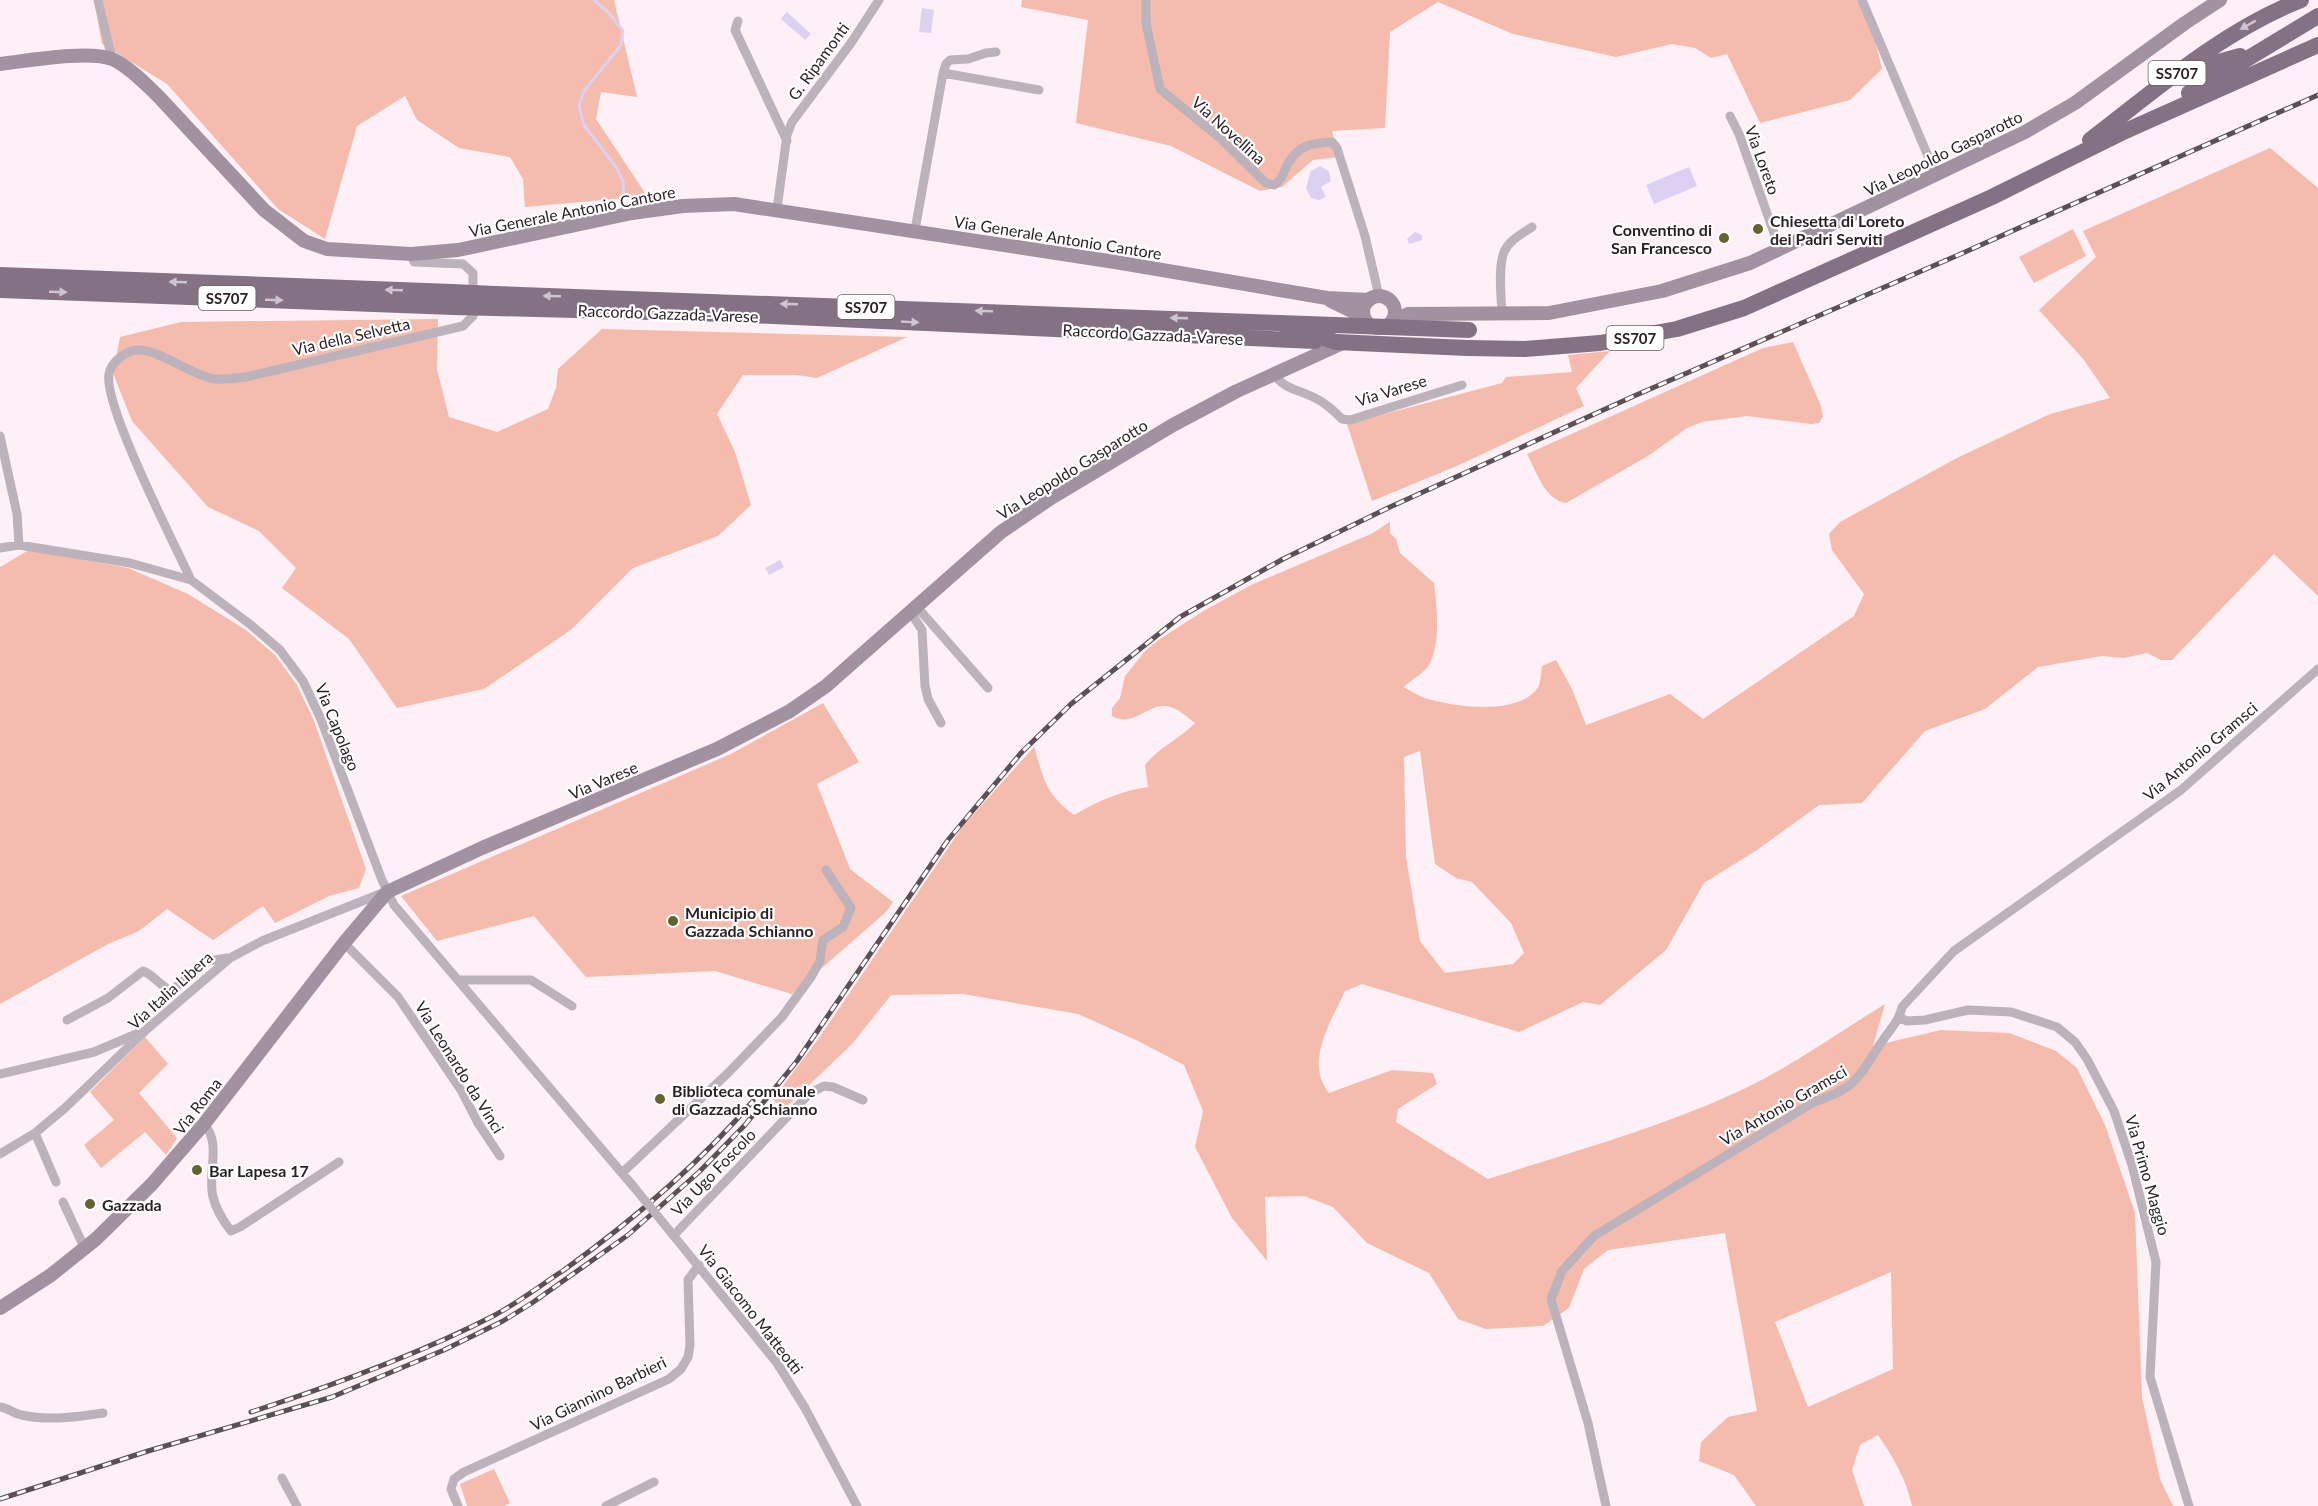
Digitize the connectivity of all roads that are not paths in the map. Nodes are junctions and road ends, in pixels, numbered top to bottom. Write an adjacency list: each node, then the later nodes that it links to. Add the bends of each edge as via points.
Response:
1 (98, 0): 12 (street)
2 (879, 0): 19 (street, G. Ripamonti, via 792,122)
3 (1146, 0): 30 (street, Via Novellina, via 1146,23 1160,89 1266,183 1280,182 1299,149 1310,143 1332,142 1337,148 1365,236)
4 (1862, 0): 21 (street)
5 (2220, 0): 21 (main road, Via Leopoldo Gasparotto, via 2075,103)
6 (2301, 0): 17 (highway, Raccordo Gazzada-Varese / SS707, one-way to 17, via 2237,31)
7 (2318, 16): 11 (highway)
8 (738, 21): 19 (street, G. Ripamonti, via 735,30)
9 (2318, 45): 18 (highway, Raccordo Gazzada-Varese / SS707)
10 (996, 52): 14 (street, via 950,60)
11 (2253, 55): 17 (highway, via 2189,72); 18 (highway)
12 (112, 59): 13 (main road, via 78,56); 26 (main road, Via Generale Antonio Cantore, via 159,97 264,210 303,241 327,249)
13 (0, 64)
14 (943, 73): 15 (street); 24 (street)
15 (1040, 90)
16 (1730, 116): 25 (street, Via Loreto)
17 (2100, 132): 20 (highway, Raccordo Gazzada-Varese / SS707)
18 (2121, 133): 20 (highway, Raccordo Gazzada-Varese / SS707)
19 (787, 141): 22 (street, G. Ripamonti)
20 (2063, 161): 40 (highway, Raccordo Gazzada-Varese / SS707, bridge, via 1744,308 1677,329 1562,347)
21 (1936, 175): 25 (main road, Via Leopoldo Gasparotto)
22 (777, 209): 24 (main road, Via Generale Antonio Cantore); 26 (main road, Via Generale Antonio Cantore, via 734,204 683,206 458,250)
23 (1532, 227): 34 (street, via 1514,239 1504,252)
24 (915, 230): 29 (main road, Via Generale Antonio Cantore)
25 (1780, 250): 34 (main road, Via Leopoldo Gasparotto, via 1662,291 1549,313)
26 (411, 254): 41 (street, Via della Selvetta, via 414,262 463,264 473,273 472,316 463,326 246,377 214,379 138,350)
27 (0, 275): 31 (highway, Raccordo Gazzada-Varese / SS707, one-way to 27)
28 (0, 290): 31 (highway, Raccordo Gazzada-Varese / SS707, one-way to 31)
29 (1327, 298): 30 (main road, Via Generale Antonio Cantore); 37 (main road, Via Generale Antonio Cantore)
30 (1374, 298): 32 (main road, Via Leopoldo Gasparotto, via 1389,300); 37 (main road, via 1364,308)
31 (453, 299): 38 (highway, Raccordo Gazzada-Varese / SS707, bridge, via 728,314)
32 (1394, 306): 33 (main road, Via Leopoldo Gasparotto); 35 (main road)
33 (1408, 314): 34 (main road, Via Leopoldo Gasparotto); 35 (main road, Via Leopoldo Gasparotto)
34 (1502, 314)
35 (1393, 321): 37 (main road, Via Leopoldo Gasparotto, via 1386,327)
36 (1280, 323): 38 (highway, Raccordo Gazzada-Varese / SS707); 39 (highway, Raccordo Gazzada-Varese / SS707, bridge); 40 (highway, Raccordo Gazzada-Varese / SS707, bridge)
37 (1370, 323): 40 (main road, Via Leopoldo Gasparotto)
38 (1237, 329): 40 (highway, Raccordo Gazzada-Varese / SS707)
39 (1469, 330)
40 (1336, 344): 42 (main road, Via Leopoldo Gasparotto)
41 (124, 354): 47 (street, Via Capolago, via 108,374 110,394)
42 (1274, 374): 43 (street, Via Varese, via 1280,384 1317,399 1342,419 1350,420); 48 (main road, Via Leopoldo Gasparotto, via 1173,425 1051,498 1001,532)
43 (1462, 385)
44 (0, 436): 45 (street, via 17,514)
45 (19, 544): 46 (street, Via Capolago); 47 (street, Via Capolago, via 130,562)
46 (0, 548)
47 (191, 580): 54 (street, Via Capolago, via 280,650 303,681)
48 (914, 610): 50 (main road, Via Leopoldo Gasparotto); 51 (street); 52 (street, via 922,630 928,699)
49 (2318, 669): 59 (street, Via Antonio Gramsci, via 2181,790 1954,951 1902,1007)
50 (826, 686): 54 (main road, Via Varese, via 790,711 717,749)
51 (988, 688)
52 (941, 723)
53 (826, 870): 69 (street, via 851,909 843,927 823,940 820,961 811,978 782,1017 728,1073)
54 (387, 892): 55 (main road, Via Roma); 56 (street, Via Italia Libera, via 262,941); 57 (street, Via Giacomo Matteotti)
55 (344, 943): 64 (main road, Via Roma); 67 (street, Via Leonardo da Vinci, via 399,997)
56 (230, 958): 60 (street, via 208,961 171,991 143,971 108,998); 61 (street, Via Italia Libera)
57 (458, 980): 58 (street, via 531,980); 69 (street, Via Giacomo Matteotti)
58 (572, 1006)
59 (1900, 1018): 84 (street, Via Antonio Gramsci, via 1860,1078 1840,1093 1814,1102 1621,1218 1594,1236 1562,1271 1551,1299 1588,1423); 85 (street, Via Primo Maggio, via 1925,1020 1968,1010 2011,1012 2057,1027 2087,1059 2114,1111 2156,1262 2150,1377)
60 (67, 1020)
61 (147, 1029): 62 (street, via 94,1052); 65 (street, Via Italia Libera)
62 (0, 1074)
63 (863, 1100): 72 (street, Via Ugo Foscolo, via 833,1087 824,1086 810,1093)
64 (204, 1124): 68 (street, via 213,1138 213,1198 231,1231); 73 (main road, Via Roma, via 130,1208)
65 (35, 1133): 66 (street, Via Italia Libera); 70 (street)
66 (0, 1154)
67 (500, 1156)
68 (339, 1162)
69 (622, 1173): 72 (street, Via Giacomo Matteotti, bridge)
70 (56, 1182)
71 (63, 1202): 73 (street)
72 (671, 1233): 74 (street, Via Giacomo Matteotti)
73 (85, 1249): 75 (main road, Via Roma)
74 (699, 1265): 81 (street, Via Giannino Barbieri, via 688,1280 690,1346 681,1369 464,1472 454,1479 451,1489); 83 (street, Via Giacomo Matteotti, via 777,1363)
75 (0, 1308)
76 (0, 1407): 77 (street, via 32,1417 72,1418)
77 (103, 1413)
78 (282, 1478): 80 (street)
79 (654, 1482): 82 (street)
80 (297, 1506)
81 (458, 1506)
82 (606, 1506)
83 (857, 1506)
84 (1606, 1506)
85 (2189, 1506)

